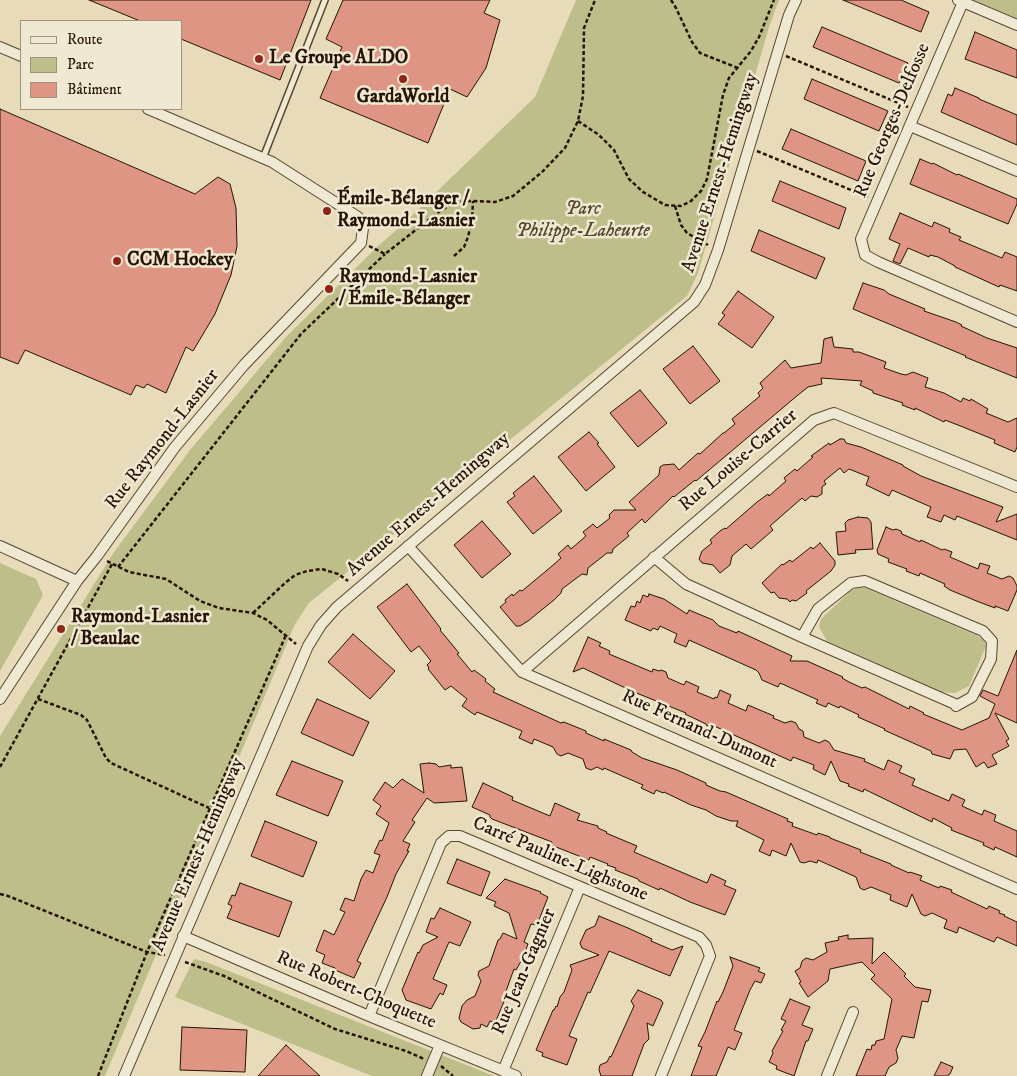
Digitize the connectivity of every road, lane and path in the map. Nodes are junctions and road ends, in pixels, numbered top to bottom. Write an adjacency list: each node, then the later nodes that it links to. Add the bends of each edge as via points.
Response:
1 (325, 0): 17 (lane)
2 (595, 0): 14 (path, via 584,28 583,96)
3 (671, 0): 11 (path, via 700,54)
4 (774, 0): 11 (path, via 759,37)
5 (796, 0): 9 (street, Avenue Ernest-Hemingway)
6 (960, 1): 7 (street); 15 (street, Rue Georges-Delfosse)
7 (1017, 25)
8 (0, 47): 10 (street)
9 (778, 52): 12 (path); 16 (street, Avenue Ernest-Hemingway)
10 (20, 56)
11 (738, 68): 21 (path, via 729,78 723,95 707,179 692,201)
12 (905, 106)
13 (150, 110): 17 (street)
14 (578, 121): 20 (path, via 565,148 513,196 495,202); 21 (path, via 614,150 629,179 643,192 665,205)
15 (910, 126): 18 (street); 26 (street, Rue Georges-Delfosse, via 861,239 865,255)
16 (749, 147): 19 (path); 23 (street, Avenue Ernest-Hemingway)
17 (263, 158): 22 (street, via 358,217 363,228)
18 (1017, 171)
19 (865, 196)
20 (473, 201): 24 (path, via 456,202 440,211); 25 (path, via 468,237 464,247)
21 (675, 206): 23 (path, via 687,233)
22 (361, 243): 24 (path); 30 (street, Rue Raymond-Lasnier, via 244,365 174,447)
23 (718, 250): 29 (street, Avenue Ernest-Hemingway, via 705,285 694,302)
24 (385, 254): 33 (path, via 301,334)
25 (454, 256)
26 (1017, 322)
27 (1017, 487): 31 (street, Rue Louise-Carrier, via 834,412 814,420)
28 (0, 546): 34 (street)
29 (408, 546): 39 (street, Avenue Ernest-Hemingway, via 337,608); 40 (street, Rue Fernand-Dumont)
30 (97, 556): 32 (path); 34 (street, Rue Raymond-Lasnier)
31 (654, 557): 38 (street, via 686,584); 40 (street, Rue Louise-Carrier)
32 (112, 564): 33 (path); 42 (path)
33 (118, 567): 36 (path, via 166,579 200,601 219,608)
34 (77, 581): 41 (street, Rue Raymond-Lasnier)
35 (348, 581): 36 (path, via 322,569 307,571 295,575)
36 (253, 612): 37 (path)
37 (286, 635): 39 (path, via 295,644); 44 (path)
38 (802, 637): 38 (street, via 818,609 851,583 865,580 984,631 992,641 991,659 972,697 956,706)
39 (308, 646): 48 (street, Avenue Ernest-Hemingway)
40 (522, 672): 46 (street, Rue Fernand-Dumont)
41 (0, 699)
42 (38, 699): 43 (path); 44 (path, via 87,720 106,758 117,767)
43 (0, 767)
44 (210, 808): 49 (path)
45 (580, 887): 53 (street, Carré Pauline-Lighstone, via 460,836 449,836 441,843); 57 (street, Rue Jean-Gagnier); 63 (street, Carré Pauline-Lighstone, via 699,937 706,945 710,956)
46 (1017, 889)
47 (0, 894): 49 (path)
48 (183, 936): 53 (street, Rue Robert-Choquette); 59 (street, Avenue Ernest-Hemingway)
49 (148, 952): 50 (path); 58 (path)
50 (166, 955)
51 (189, 963): 55 (path, via 224,976 335,1029)
52 (853, 1012): 64 (street)
53 (369, 1016): 54 (street, Rue Robert-Choquette)
54 (440, 1045): 57 (street, Rue Robert-Choquette); 60 (street)
55 (425, 1059)
56 (444, 1067): 61 (path)
57 (503, 1071): 62 (street, Rue Robert-Choquette)
58 (98, 1076)
59 (124, 1076)
60 (427, 1076)
61 (453, 1076)
62 (516, 1076)
63 (661, 1076)
64 (827, 1076)

